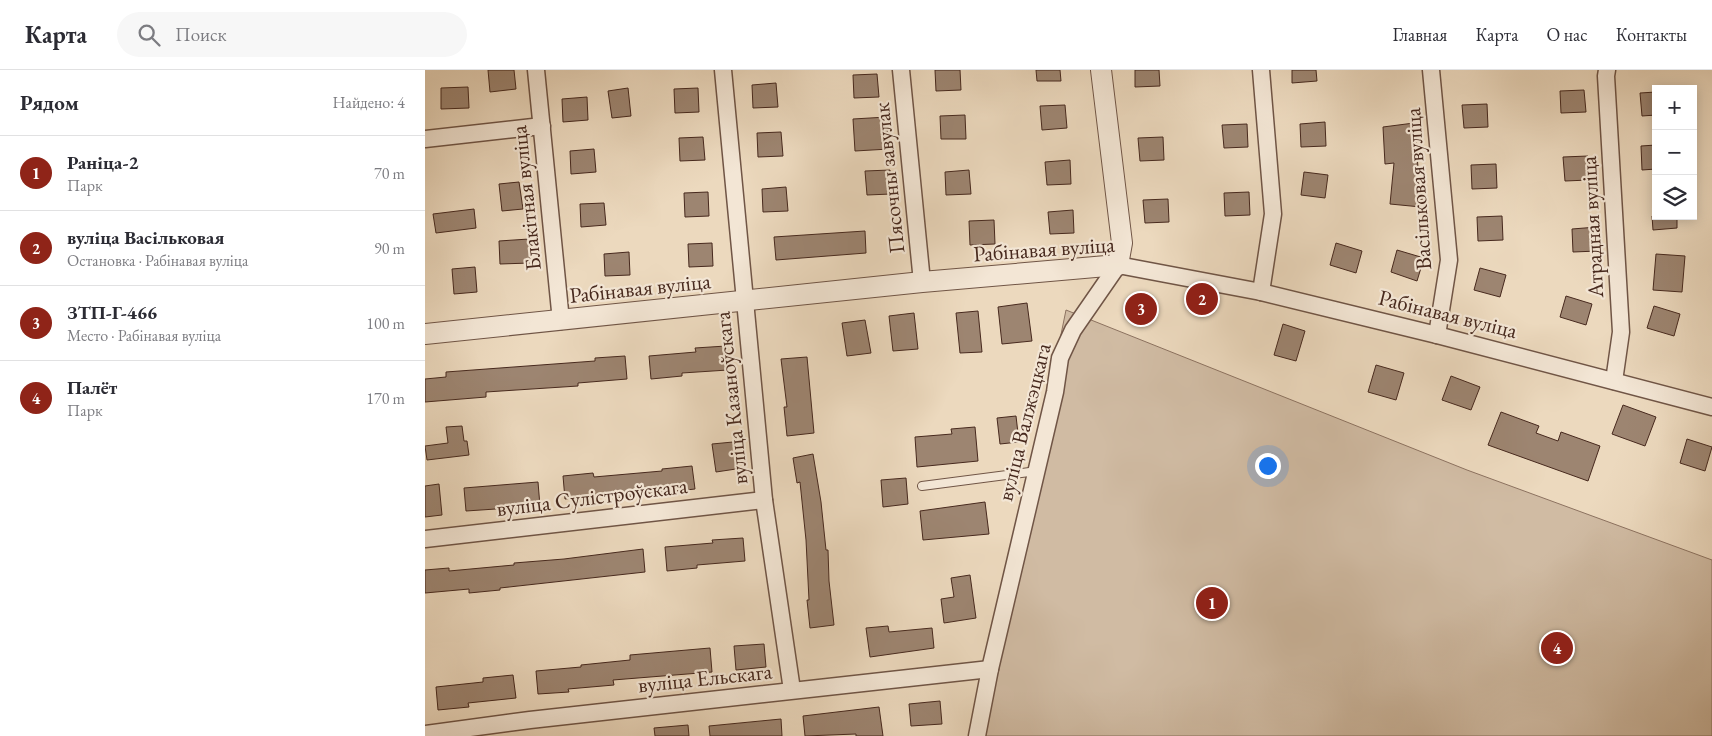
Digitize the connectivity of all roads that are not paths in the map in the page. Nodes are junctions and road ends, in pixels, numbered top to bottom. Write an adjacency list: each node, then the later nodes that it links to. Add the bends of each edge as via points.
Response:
1 (536, 70): 8 (street, Блакітная вуліца)
2 (723, 70): 13 (street, вуліца Казаноўскага)
3 (901, 70): 11 (street, Пясочны завулак)
4 (1101, 70): 10 (street, вуліца Валжэцкага, via 1122,243)
5 (1261, 70): 12 (street, via 1273,214)
6 (1431, 70): 16 (street, Васільковая вуліца, via 1449,260)
7 (1607, 70): 17 (street, Атрадная вуліца, via 1621,332)
8 (542, 126): 9 (street); 14 (street, Блакітная вуліца)
9 (425, 139)
10 (1118, 264): 11 (street, Рабінавая вуліца); 12 (street, Рабінавая вуліца); 19 (street, вуліца Валжэцкага, via 1073,330 1061,358)
11 (922, 282): 13 (street, Рабінавая вуліца)
12 (1261, 292): 16 (street, Рабінавая вуліца)
13 (744, 301): 14 (street, Рабінавая вуліца); 21 (street, вуліца Казаноўскага)
14 (561, 321): 15 (street, Рабінавая вуліца)
15 (425, 334)
16 (1437, 335): 17 (street, Рабінавая вуліца)
17 (1614, 381): 18 (street, Рабінавая вуліца)
18 (1712, 407)
19 (1037, 471): 20 (lane); 23 (street, вуліца Валжэцкага)
20 (922, 486)
21 (764, 500): 22 (street, вуліца Сулістроўскага); 24 (street, вуліца Казаноўскага)
22 (425, 539)
23 (990, 669): 24 (street, вуліца Ельскага); 26 (street, вуліца Валжэцкага)
24 (792, 690): 25 (street, вуліца Ельскага)
25 (425, 734)
26 (977, 736)

